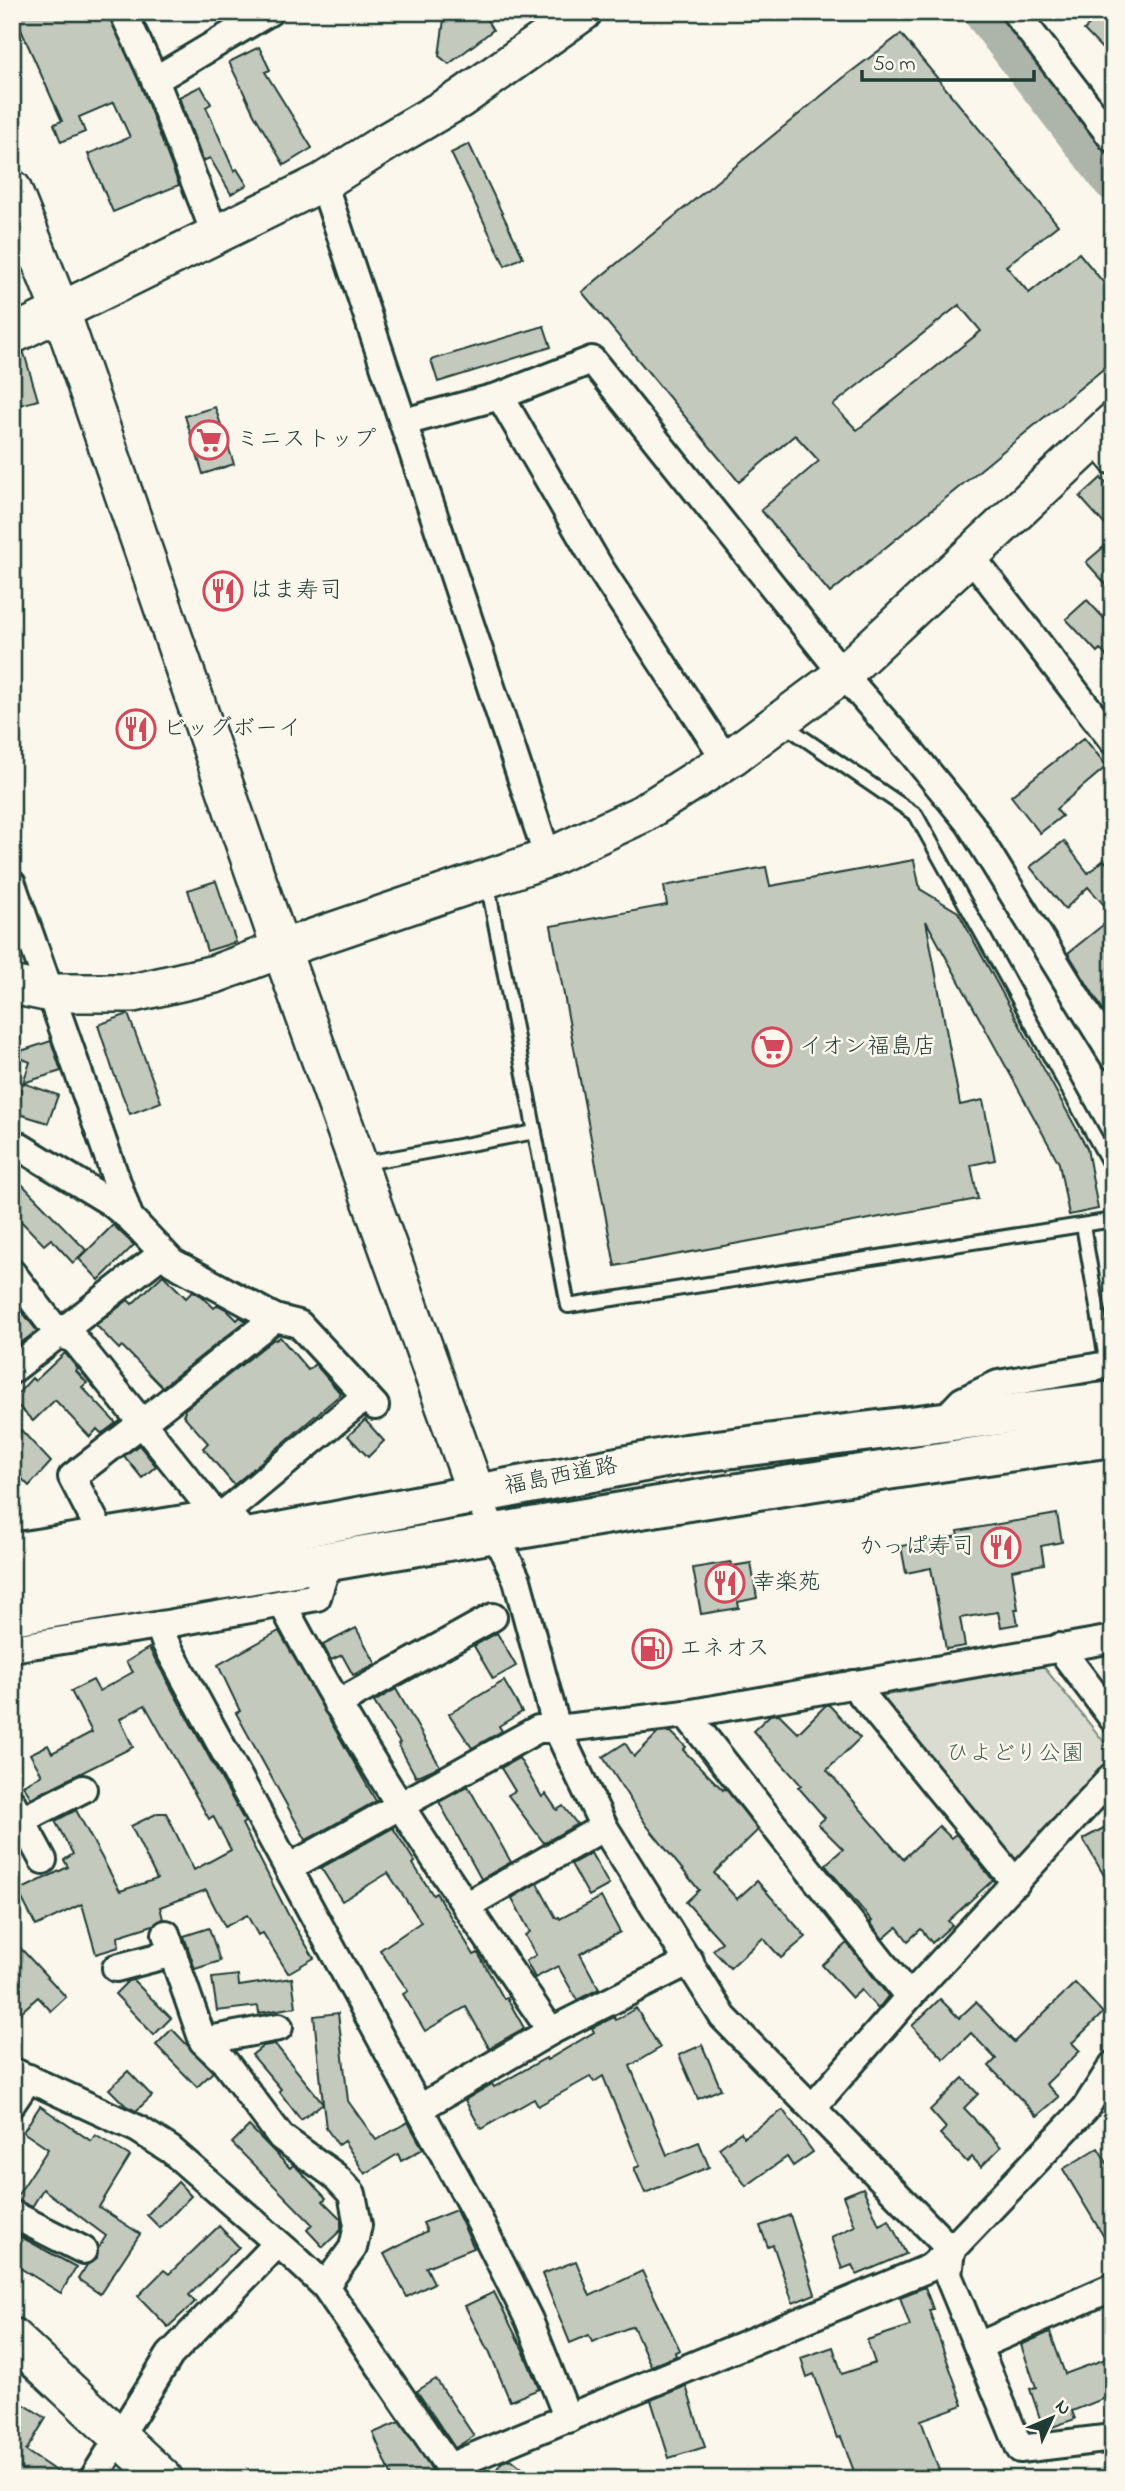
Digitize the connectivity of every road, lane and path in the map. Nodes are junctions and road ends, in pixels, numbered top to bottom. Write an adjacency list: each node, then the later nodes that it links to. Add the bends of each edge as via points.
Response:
1 (123, 12): 5 (street)
2 (269, 12): 5 (street)
3 (583, 12): 7 (street, via 460,99)
4 (1015, 12): 6 (street)
5 (155, 80): 9 (street)
6 (1113, 139)
7 (323, 182): 9 (street); 13 (street)
8 (12, 189): 10 (street)
9 (216, 236): 10 (street)
10 (61, 312): 11 (street); 23 (street)
11 (12, 335)
12 (500, 396): 13 (street); 16 (street, via 592,360); 19 (street, via 600,570)
13 (404, 422): 20 (street)
14 (1107, 440): 15 (street)
15 (970, 555): 16 (street); 18 (street)
16 (843, 674): 17 (street); 26 (street, via 970,824)
17 (779, 721): 19 (street); 30 (lane, via 916,815)
18 (1113, 741)
19 (726, 761): 20 (street, via 642,814)
20 (548, 859): 21 (street)
21 (486, 880): 23 (street); 27 (lane)
22 (12, 884): 25 (street)
23 (281, 949): 25 (street, via 215,974 133,993); 29 (street)
24 (12, 985): 25 (street)
25 (50, 993): 31 (street)
26 (1113, 1055)
27 (535, 1132): 29 (lane); 33 (lane, via 568,1306)
28 (12, 1142): 31 (street)
29 (358, 1165): 42 (street)
30 (1113, 1170)
31 (130, 1218): 34 (street)
32 (1113, 1220): 33 (lane)
33 (1083, 1225): 39 (lane)
34 (163, 1253): 36 (street); 37 (street)
35 (12, 1273): 37 (street)
36 (275, 1318): 40 (street); 43 (street, via 299,1324 370,1401)
37 (59, 1334): 38 (street); 40 (street, via 74,1339)
38 (12, 1370)
39 (1111, 1377): 42 (highway, 福島西道路, via 942,1422 685,1454)
40 (142, 1423): 43 (street); 44 (street, via 72,1477)
41 (1113, 1437): 45 (highway, 福島西道路)
42 (476, 1493): 43 (highway, 福島西道路); 45 (street)
43 (230, 1521): 44 (street); 48 (highway, 福島西道路)
44 (101, 1533): 46 (street)
45 (497, 1533): 47 (highway, 福島西道路); 60 (street, via 517,1580)
46 (12, 1547)
47 (328, 1562): 49 (street, via 317,1597); 50 (highway, 福島西道路)
48 (12, 1577)
49 (282, 1603): 52 (street); 57 (street)
50 (12, 1615)
51 (493, 1617): 57 (street)
52 (159, 1625): 55 (street); 67 (street)
53 (1113, 1639): 54 (street)
54 (1059, 1647): 56 (street); 59 (street)
55 (12, 1648)
56 (853, 1684): 58 (street); 68 (street)
57 (337, 1704): 63 (street)
58 (686, 1714): 60 (street); 72 (street)
59 (1113, 1719)
60 (557, 1729): 63 (street, via 538,1729); 65 (street)
61 (1113, 1776): 68 (street)
62 (83, 1789): 64 (street)
63 (400, 1806): 67 (street); 69 (street)
64 (17, 1812): 66 (street)
65 (604, 1827): 69 (street); 70 (street)
66 (43, 1860)
67 (288, 1868): 80 (street)
68 (1016, 1883): 72 (street)
69 (466, 1906): 74 (street)
70 (690, 1961): 74 (street); 79 (street, via 723,2017)
71 (117, 1968): 75 (street, via 169,1943)
72 (909, 1997): 79 (street)
73 (279, 2027): 75 (street)
74 (551, 2031): 80 (street)
75 (203, 2041): 85 (street, via 224,2061 281,2137 334,2175 352,2194 358,2225 353,2248)
76 (1113, 2065): 84 (street, via 1085,2109)
77 (21, 2074): 78 (street); 82 (street, via 138,2129 171,2150)
78 (12, 2103)
79 (813, 2107): 84 (street)
80 (420, 2108): 89 (street, via 529,2320)
81 (12, 2214): 83 (street)
82 (277, 2244): 85 (street); 90 (street, via 170,2355)
83 (83, 2250)
84 (951, 2250): 88 (street, via 948,2275); 89 (street, via 929,2268)
85 (325, 2286): 92 (street)
86 (1113, 2287): 88 (street)
87 (12, 2337): 90 (street)
88 (978, 2346): 91 (street, via 1020,2449)
89 (568, 2419): 92 (street)
90 (120, 2438): 93 (street); 94 (street)
91 (1113, 2438)
92 (453, 2473)
93 (93, 2479)
94 (164, 2479)

